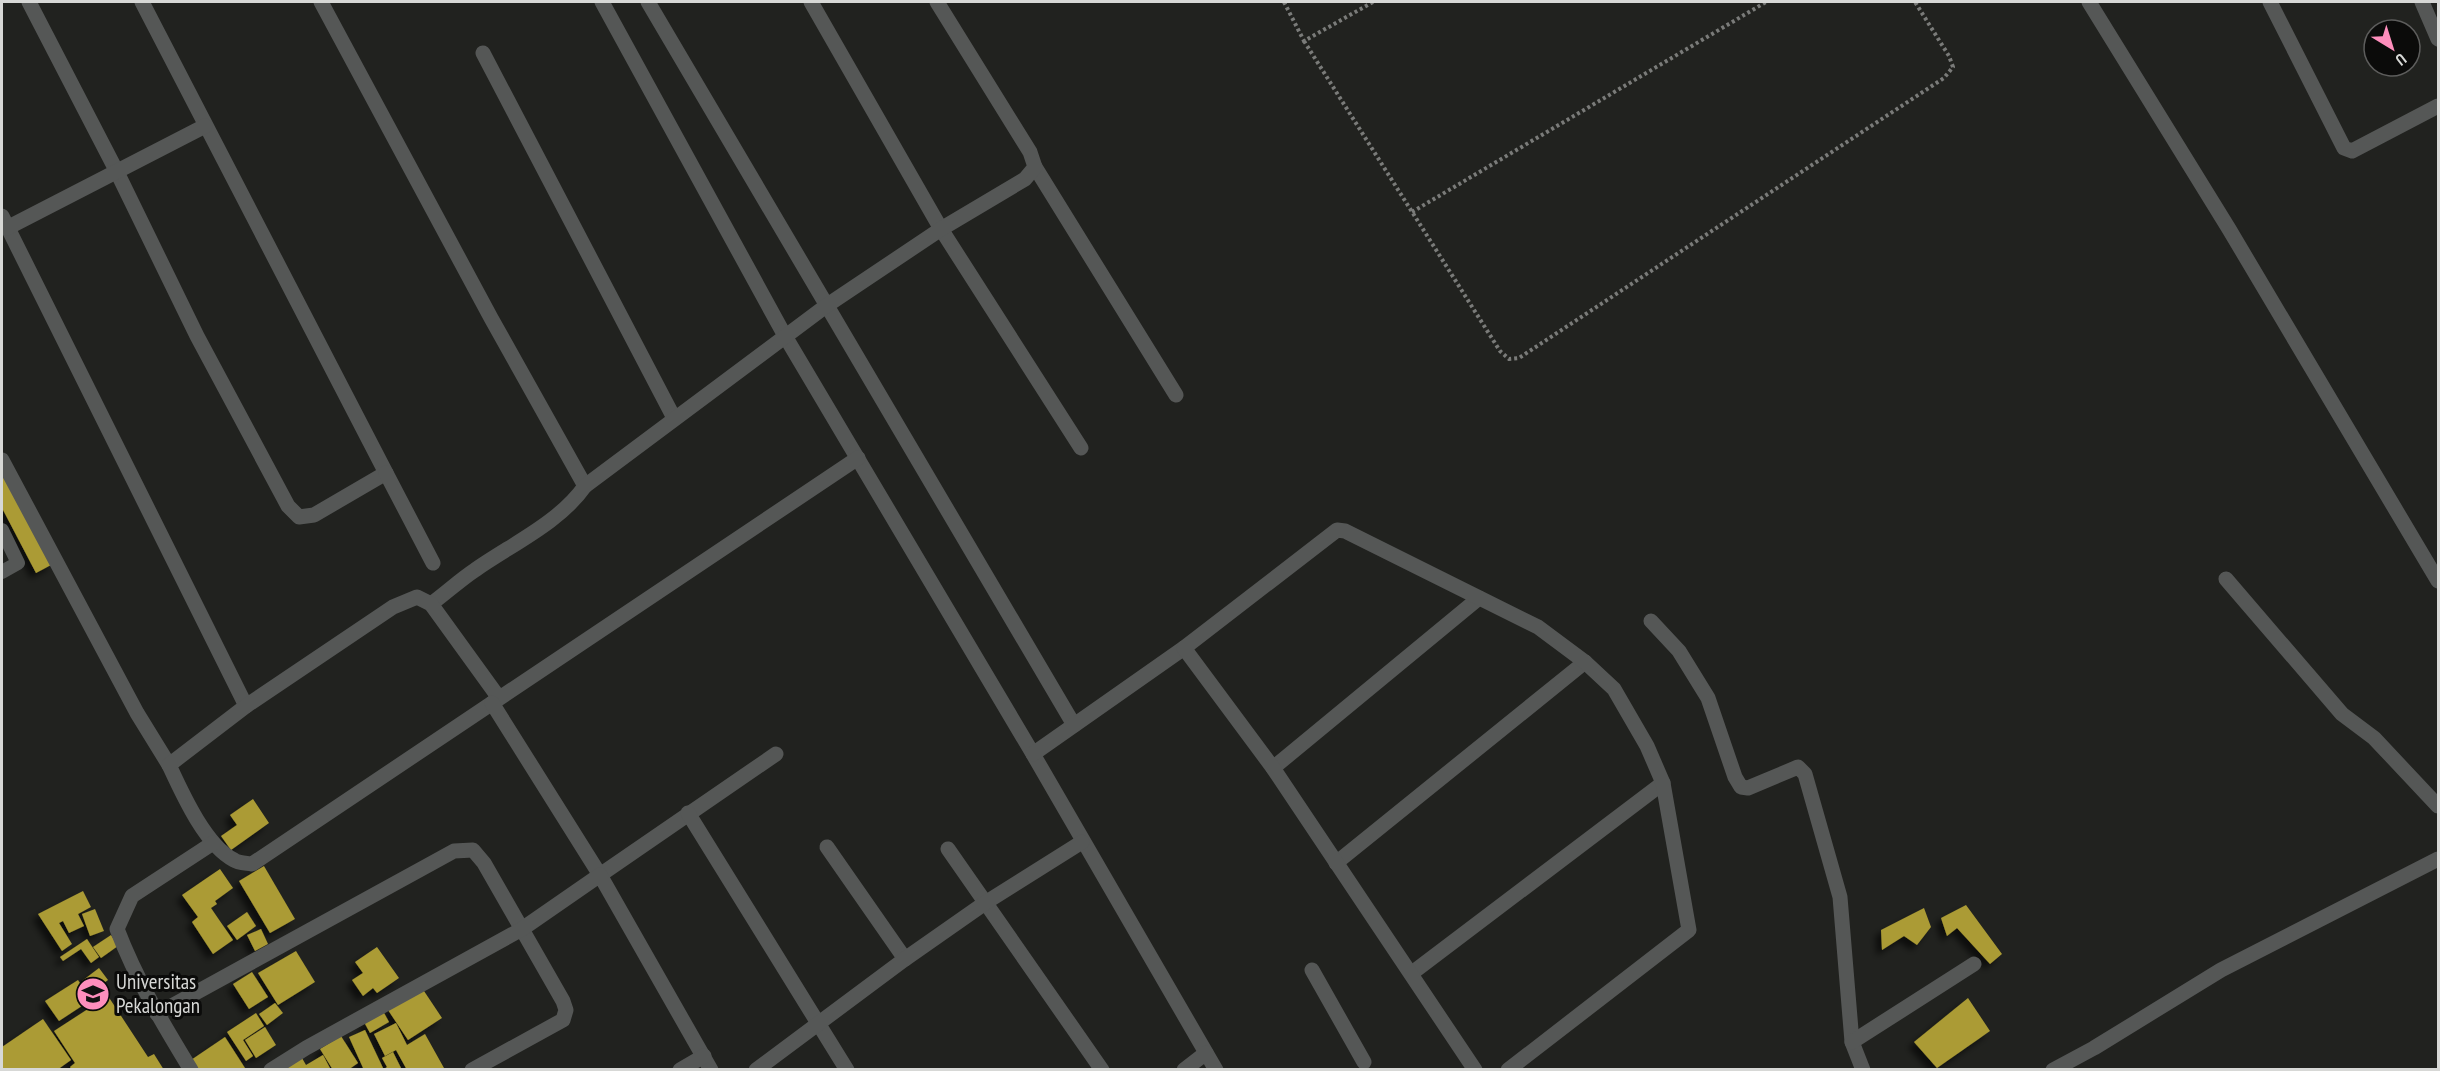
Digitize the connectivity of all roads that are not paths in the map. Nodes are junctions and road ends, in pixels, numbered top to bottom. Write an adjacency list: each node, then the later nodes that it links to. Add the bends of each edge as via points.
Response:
1 (29, 2): 16 (street)
2 (142, 2): 14 (street)
3 (321, 2): 27 (street)
4 (602, 2): 20 (street)
5 (648, 2): 19 (street)
6 (811, 2): 18 (street)
7 (937, 2): 15 (street, via 1030,152)
8 (2090, 2): 32 (street)
9 (2270, 2): 13 (street, via 2344,148 2352,151)
10 (2422, 2): 11 (street)
11 (2439, 39)
12 (483, 53): 22 (street)
13 (2439, 106)
14 (205, 126): 16 (street); 26 (street)
15 (1035, 167): 18 (street, via 1026,179); 21 (street)
16 (116, 170): 17 (street); 26 (street, via 197,336 288,506 299,517 314,515)
17 (4, 222): 39 (street)
18 (941, 229): 19 (street); 23 (street)
19 (826, 306): 20 (street); 40 (street)
20 (784, 336): 22 (street); 24 (street)
21 (1176, 395)
22 (674, 418): 27 (street)
23 (1081, 448)
24 (858, 458): 38 (street); 42 (street)
25 (2, 460): 43 (street)
26 (386, 473): 29 (street)
27 (585, 486): 34 (street, via 558,515)
28 (2, 530): 30 (lane, via 18,563)
29 (433, 563)
30 (2, 572)
31 (2226, 579): 46 (street, via 2342,714 2374,738)
32 (2439, 581)
33 (1479, 598): 36 (street, via 1337,530); 37 (street, via 1538,627); 44 (street)
34 (431, 604): 38 (street); 39 (street, via 417,597 393,607)
35 (1651, 621): 63 (street, via 1679,651 1708,698 1741,787 1748,788 1798,767 1805,774 1840,897)
36 (1184, 648): 40 (street); 44 (street)
37 (1585, 662): 45 (street, via 1614,689); 53 (street)
38 (495, 700): 49 (street, via 252,864 234,861); 54 (street)
39 (246, 706): 43 (street)
40 (1074, 725): 42 (street)
41 (776, 754): 47 (street)
42 (1033, 754): 48 (street)
43 (168, 765): 49 (street)
44 (1273, 768): 53 (street)
45 (1663, 783): 60 (street); 77 (street, via 1689,930)
46 (2439, 807)
47 (688, 813): 54 (street); 62 (street)
48 (1082, 842): 55 (street); 64 (street)
49 (213, 843): 61 (street, via 132,896 117,928)
50 (827, 847): 57 (street)
51 (948, 849): 55 (street)
52 (2439, 860): 79 (street, via 2221,970)
53 (1336, 862): 60 (street)
54 (600, 875): 56 (street); 65 (street)
55 (985, 903): 57 (street); 73 (street)
56 (522, 929): 61 (street, via 484,863 472,850 454,851); 68 (street); 69 (street, via 563,1001 563,1020)
57 (905, 959): 62 (street)
58 (1974, 964): 63 (street)
59 (1312, 970): 66 (street)
60 (1412, 973): 76 (street)
61 (157, 1014): 67 (street)
62 (818, 1025): 71 (street); 72 (street)
63 (1852, 1042): 78 (street)
64 (1206, 1053): 74 (street); 75 (street)
65 (707, 1063): 70 (street)
66 (1362, 1067)
67 (191, 1070)
68 (271, 1070)
69 (472, 1070)
70 (680, 1070)
71 (756, 1070)
72 (847, 1070)
73 (1102, 1070)
74 (1184, 1070)
75 (1216, 1070)
76 (1475, 1070)
77 (1508, 1070)
78 (1863, 1070)
79 (2053, 1070)

